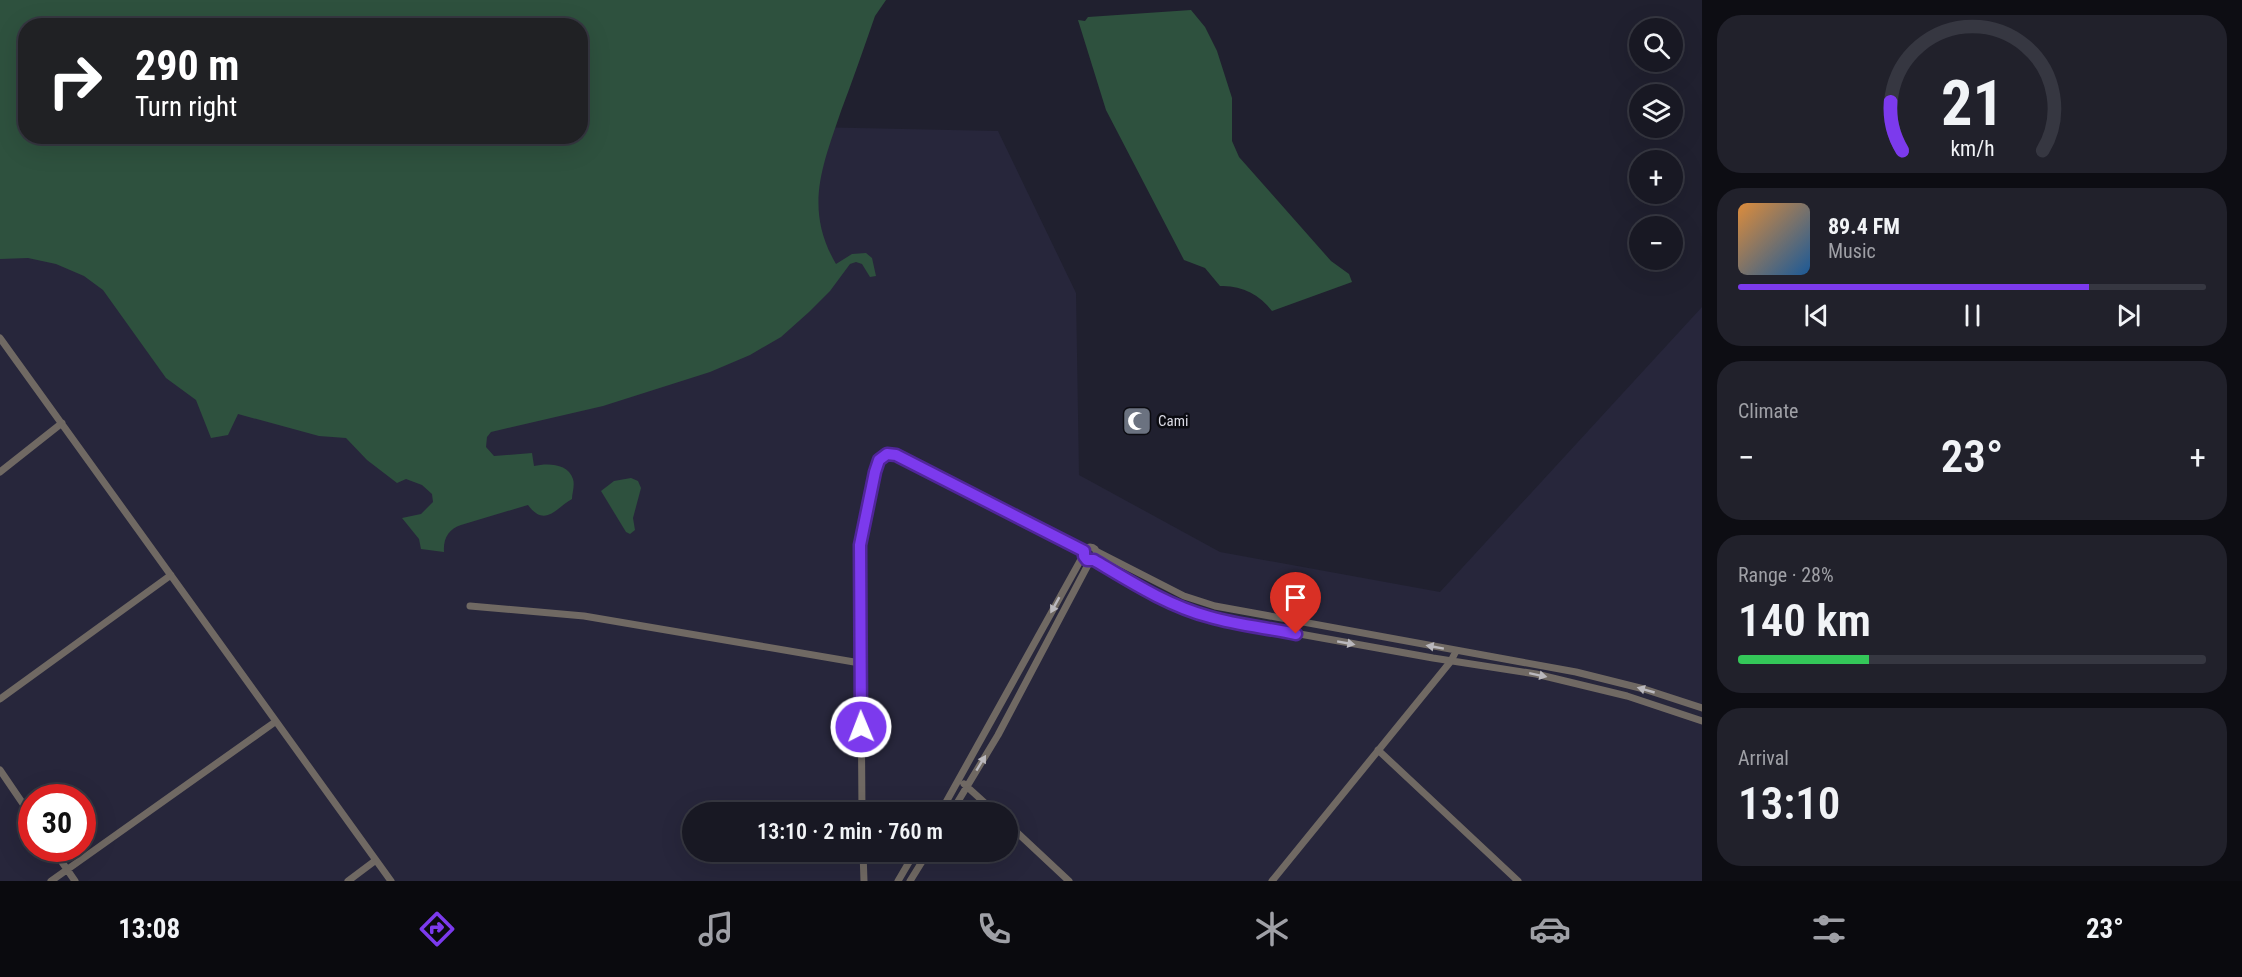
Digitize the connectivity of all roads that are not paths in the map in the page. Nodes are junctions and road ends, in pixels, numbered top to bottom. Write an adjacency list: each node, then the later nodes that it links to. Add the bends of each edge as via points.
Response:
1 (0, 338): 2 (street)
2 (62, 423): 3 (street); 7 (street)
3 (0, 472)
4 (1096, 551): 5 (street, via 1090,547); 6 (street); 9 (street, one-way to 4, via 1204,603)
5 (1084, 553): 6 (street, via 1086,559); 11 (street, via 896,455 884,455 875,472 860,545); 18 (street, one-way to 18)
6 (1092, 560): 10 (street, one-way to 10, via 1162,598 1210,618); 19 (street, one-way to 6)
7 (171, 575): 12 (street); 15 (street)
8 (470, 606): 11 (street, via 584,616)
9 (1456, 651): 10 (street); 13 (street, one-way to 9, via 1599,677)
10 (1451, 661): 14 (street, one-way to 14, via 1536,674 1627,696); 16 (street)
11 (860, 663): 21 (street)
12 (0, 699)
13 (1702, 708)
14 (1702, 721)
15 (275, 722): 26 (street); 31 (street)
16 (1378, 750): 40 (street); 41 (street)
17 (0, 770): 20 (street)
18 (959, 780): 19 (street); 22 (street)
19 (967, 787): 23 (street); 24 (street)
20 (18, 796)
21 (862, 802)
22 (946, 802)
23 (958, 802)
24 (984, 802)
25 (1018, 833): 39 (street)
26 (376, 860): 34 (street); 35 (street)
27 (62, 862): 31 (street)
28 (863, 862): 36 (street)
29 (909, 862): 37 (street)
30 (922, 862): 38 (street)
31 (67, 869): 32 (street); 33 (street)
32 (51, 881)
33 (75, 881)
34 (348, 881)
35 (391, 881)
36 (864, 881)
37 (898, 881)
38 (910, 881)
39 (1069, 881)
40 (1272, 881)
41 (1518, 881)

